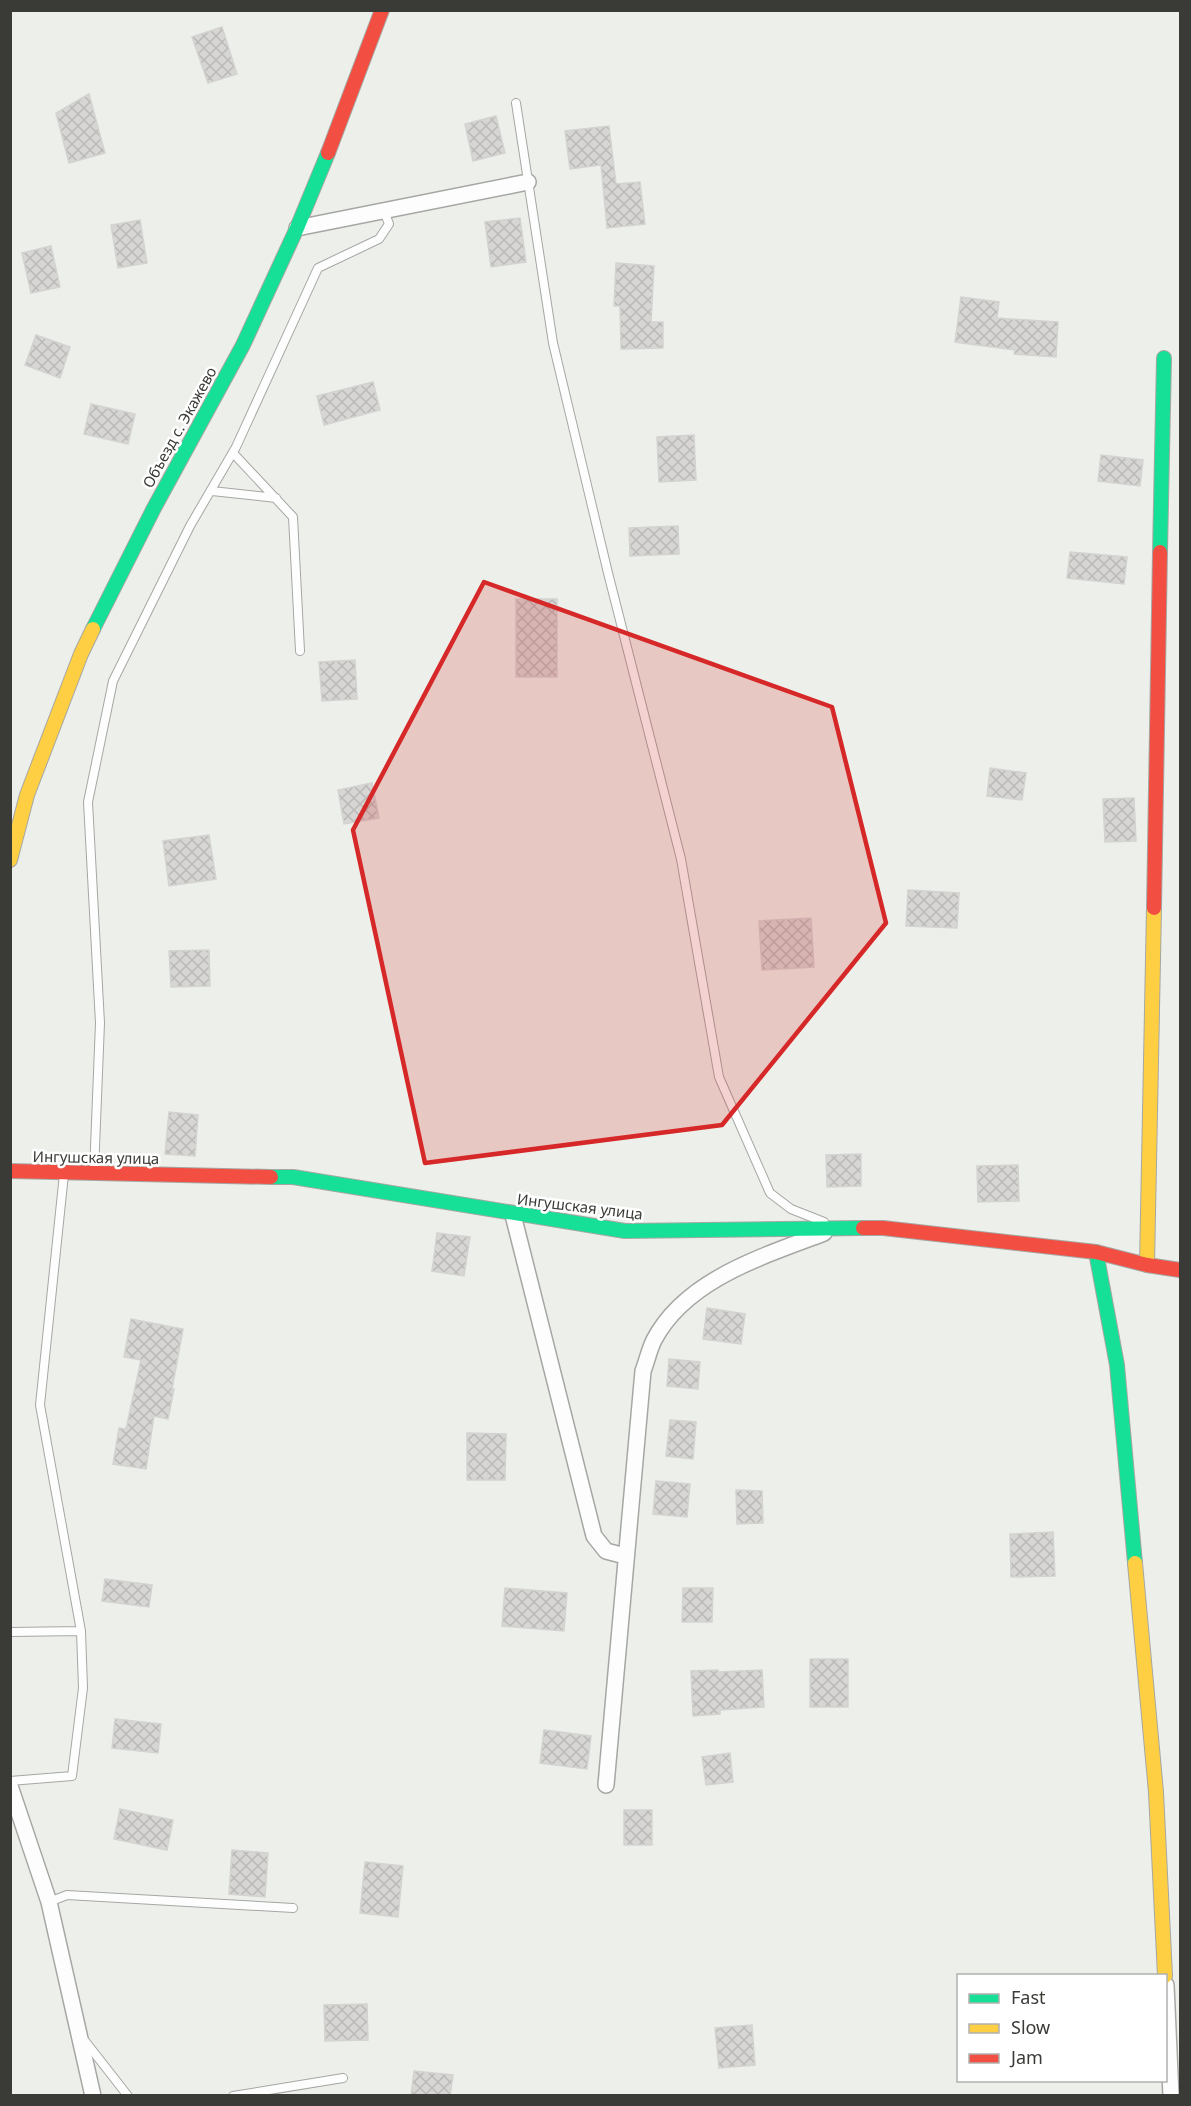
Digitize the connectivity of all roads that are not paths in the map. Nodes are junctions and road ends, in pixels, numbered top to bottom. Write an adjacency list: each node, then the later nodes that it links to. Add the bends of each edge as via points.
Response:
1 (382, 10): 5 (street, Объезд с. Экажево)
2 (516, 103): 3 (lane)
3 (528, 182): 4 (street); 16 (lane, via 553,343 681,859 719,1077 770,1193 791,1209)
4 (384, 211): 5 (street); 7 (lane, via 389,224 379,239 318,268)
5 (297, 228): 11 (street, Объезд с. Экажево, via 243,345 154,508 81,654 27,795)
6 (1164, 358): 18 (street)
7 (234, 453): 8 (lane); 9 (lane)
8 (212, 492): 9 (lane); 14 (lane, via 190,526 113,681 88,802 100,1023)
9 (276, 498): 10 (lane, via 293,517)
10 (300, 651)
11 (10, 860)
12 (10, 1171): 13 (street, Ингушская улица)
13 (64, 1172): 14 (street, Ингушская улица); 21 (lane, via 40,1405)
14 (94, 1173): 15 (street, Ингушская улица, via 292,1178)
15 (513, 1215): 16 (street, Ингушская улица, via 625,1231); 20 (street, via 594,1536 606,1551)
16 (837, 1227): 17 (street, Ингушская улица, via 884,1228); 20 (street, via 751,1261 714,1281 687,1300 653,1341 643,1371)
17 (1096, 1252): 18 (street, Ингушская улица); 28 (street, via 1117,1365 1156,1792)
18 (1147, 1264): 19 (street, Ингушская улица)
19 (1180, 1270)
20 (625, 1556): 24 (street)
21 (81, 1631): 22 (lane); 23 (lane, via 83,1688 72,1776)
22 (10, 1632)
23 (10, 1781)
24 (606, 1785)
25 (10, 1786): 26 (street)
26 (49, 1902): 27 (lane, via 67,1895); 30 (street)
27 (293, 1908)
28 (1165, 1974)
29 (1167, 2007): 35 (street)
30 (80, 2035): 32 (street); 33 (lane)
31 (343, 2078): 34 (lane)
32 (93, 2096)
33 (128, 2096)
34 (233, 2096)
35 (1171, 2096)

